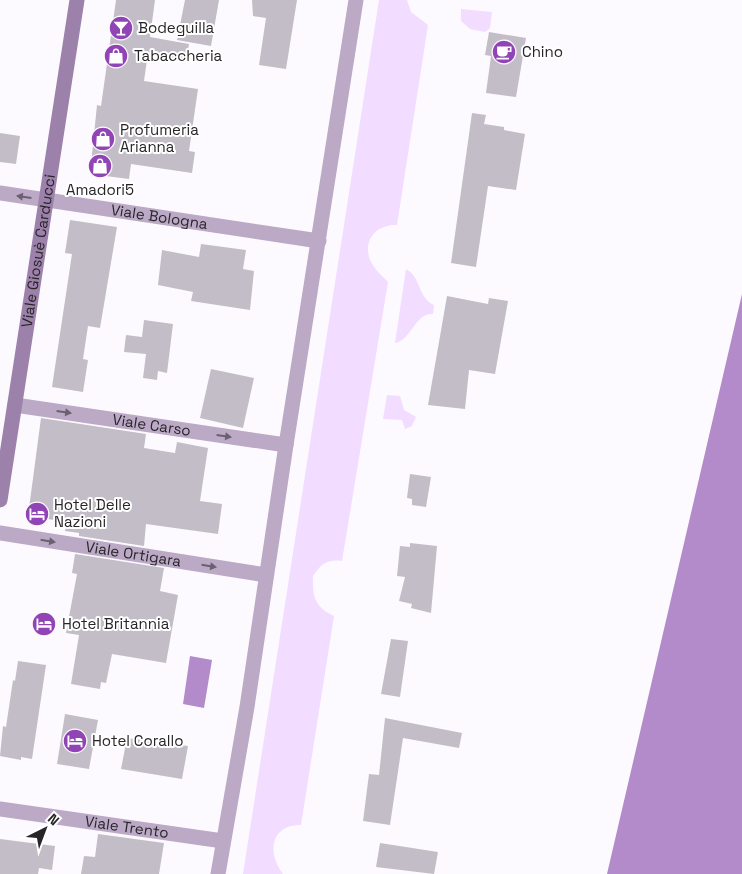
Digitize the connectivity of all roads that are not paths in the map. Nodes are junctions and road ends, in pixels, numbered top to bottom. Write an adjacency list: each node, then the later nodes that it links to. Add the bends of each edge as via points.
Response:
1 (77, 0): 4 (street, Viale Giosuè Carducci)
2 (356, 0): 5 (street)
3 (0, 194): 4 (street, Viale Bologna, one-way to 3)
4 (48, 200): 5 (street, Viale Bologna); 6 (street, Viale Giosuè Carducci)
5 (320, 241): 7 (street)
6 (15, 405): 7 (street, Viale Carso, one-way to 7); 8 (street, Viale Giosuè Carducci)
7 (286, 445): 10 (street)
8 (0, 500)
9 (0, 533): 10 (street, Viale Ortigara, one-way to 10)
10 (266, 575): 12 (street)
11 (0, 809): 12 (street, Viale Trento)
12 (223, 841): 13 (street)
13 (218, 874)

